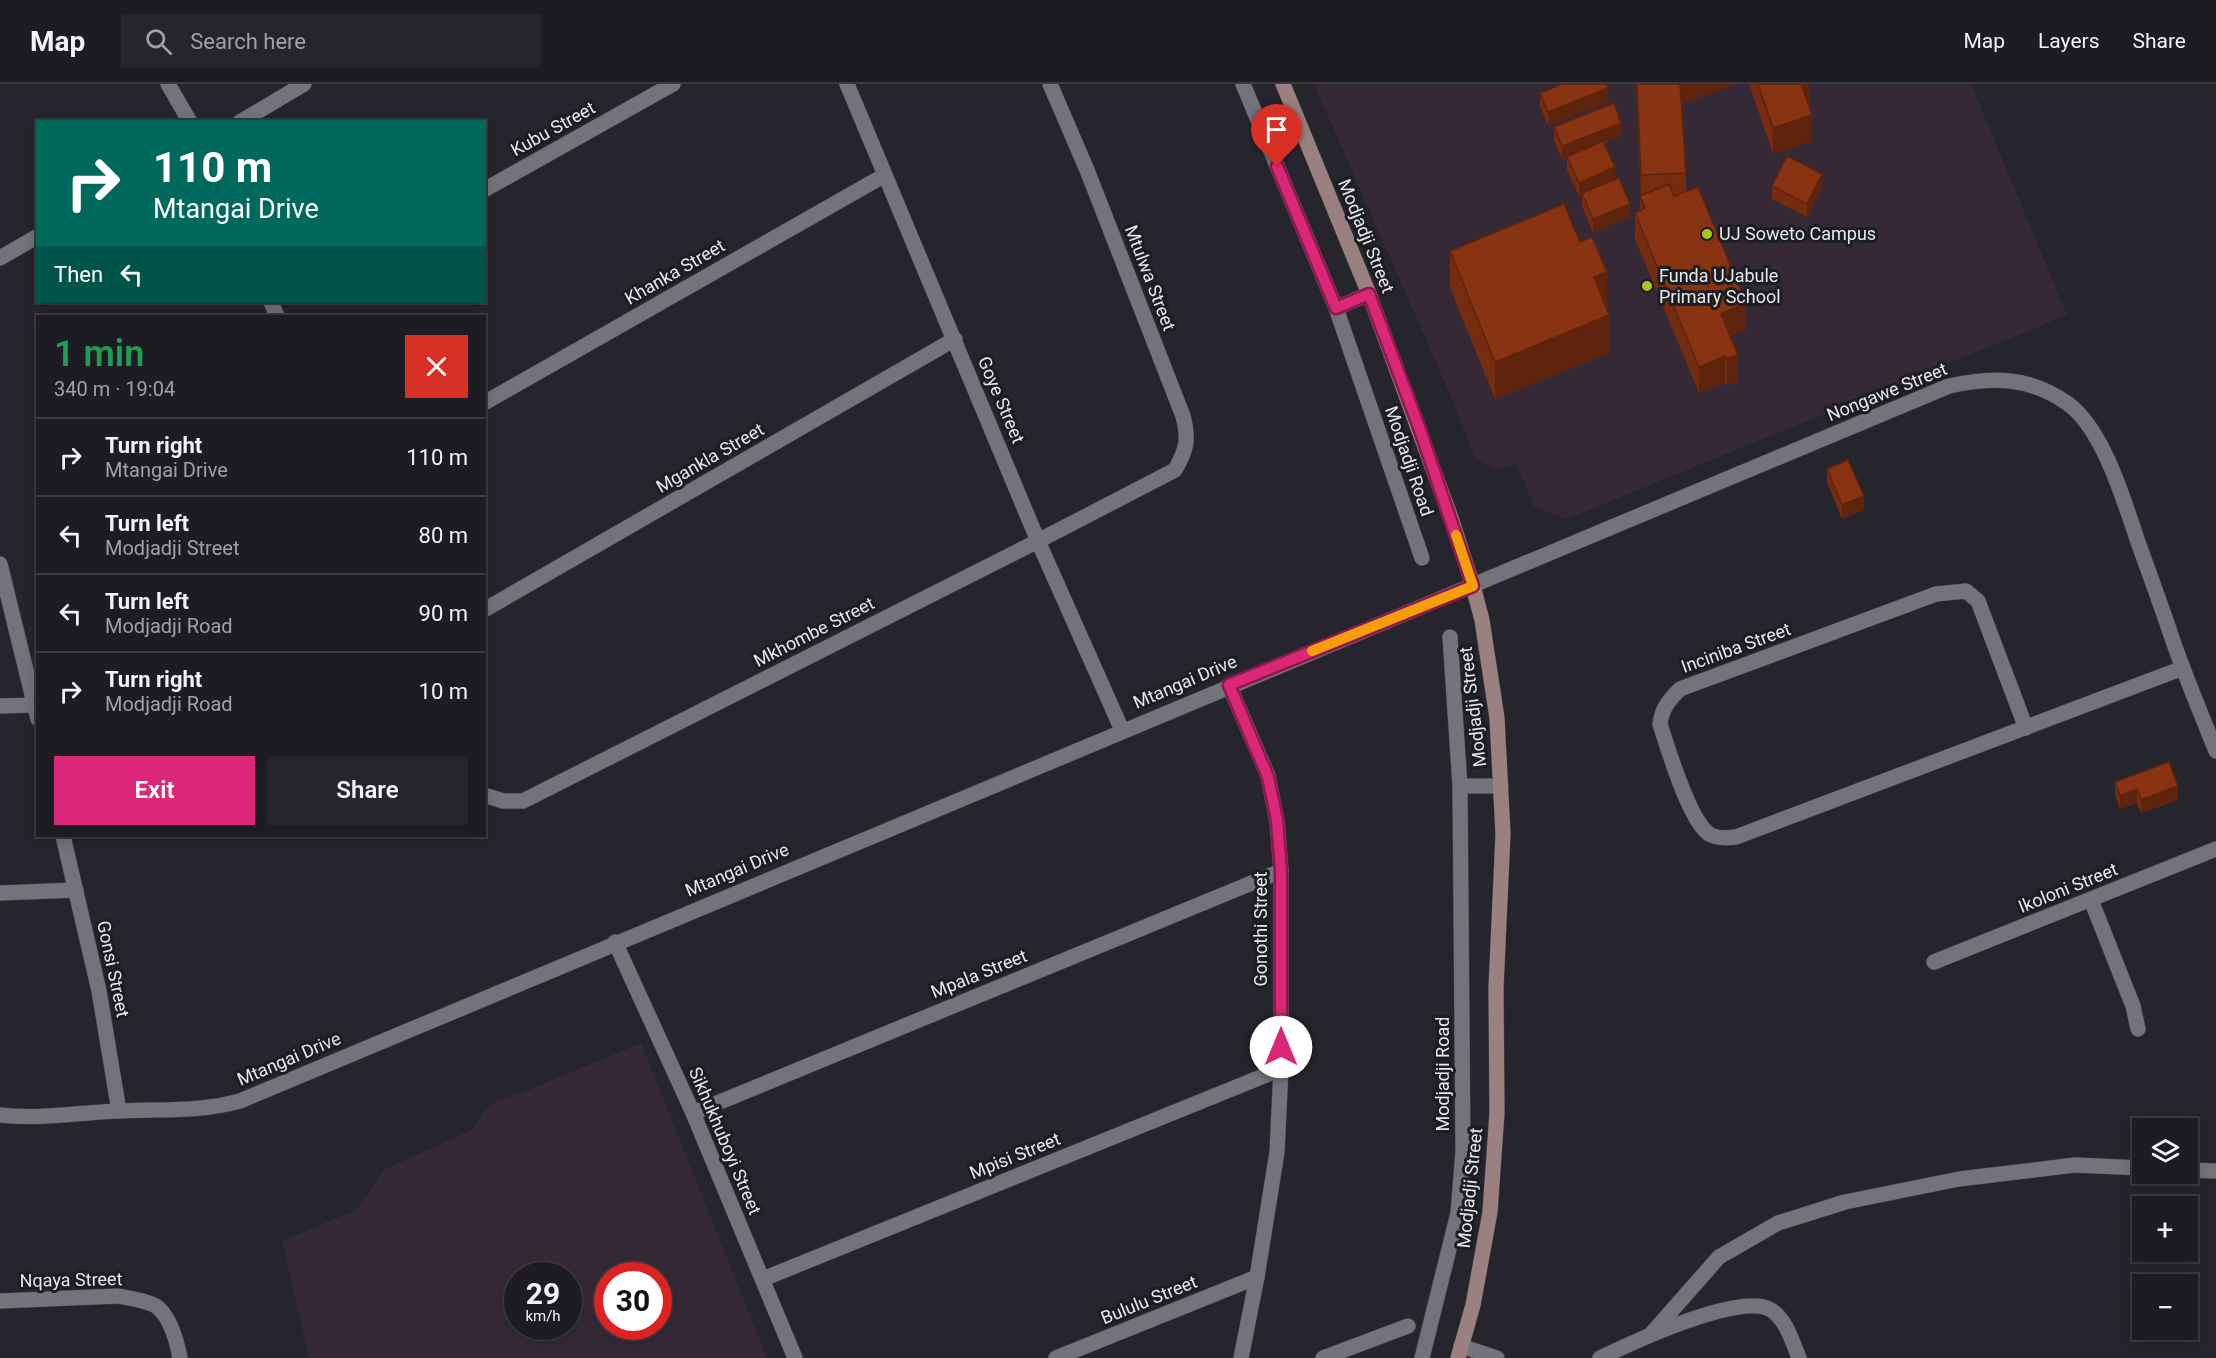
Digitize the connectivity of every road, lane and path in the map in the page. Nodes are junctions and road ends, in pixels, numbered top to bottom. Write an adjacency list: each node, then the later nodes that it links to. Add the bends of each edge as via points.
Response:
1 (168, 84): 8 (street)
2 (304, 84): 9 (street)
3 (673, 84): 11 (street, Kubu Street)
4 (847, 84): 10 (street, Goye Street)
5 (1050, 84): 18 (street, Mtulwa Street, via 1183,416 1187,432 1183,456 1175,470)
6 (1243, 84): 15 (street, Modjadji Road)
7 (1283, 84): 14 (street, Modjadji Street)
8 (189, 120)
9 (243, 120)
10 (885, 175): 16 (street, Goye Street); 17 (street, Khanka Street)
11 (486, 189)
12 (36, 237): 13 (street)
13 (0, 258)
14 (1369, 294): 15 (street); 22 (street, Modjadji Street)
15 (1336, 308): 20 (street, Modjadji Road)
16 (955, 339): 19 (street, Goye Street); 23 (street, Mgankla Street)
17 (486, 402)
18 (1158, 480): 19 (street, Mkhombe Street)
19 (1038, 541): 30 (street, Goye Street); 34 (street, Mkhombe Street, via 523,801)
20 (1422, 558)
21 (0, 564): 28 (street)
22 (1473, 586): 25 (street, Nongawe Street, via 1950,386 1980,380 2011,380 2041,388 2068,404 2099,441); 26 (street, Mtangai Drive); 33 (street, Modjadji Street, via 1497,718)
23 (486, 609)
24 (1450, 638): 32 (street, Modjadji Road)
25 (2183, 668): 29 (street, Inciniba Street); 31 (street, Nongawe Street)
26 (1229, 685): 30 (street, Mtangai Drive); 37 (street, Gonothi Street, via 1268,777 1277,820)
27 (0, 706): 28 (street)
28 (36, 712)
29 (2026, 728): 29 (street, Inciniba Street, via 1736,837 1722,838 1711,836 1694,817 1660,724 1661,712 1680,689 1936,594 1966,591 1978,601)
30 (1122, 730): 41 (street, Mtangai Drive)
31 (2216, 751)
32 (1460, 786): 33 (street); 62 (street, Modjadji Road, via 1462,1151 1458,1213)
33 (1501, 786): 56 (street, Modjadji Street, via 1497,1113 1492,1190 1473,1305)
34 (486, 796)
35 (63, 837): 38 (street, Gonsi Street)
36 (2216, 849): 40 (street, Ikoloni Street)
37 (1281, 871): 44 (street, Gonothi Street); 46 (street, Mpala Street)
38 (76, 890): 39 (street); 45 (street, Gonsi Street, via 99,991)
39 (0, 892)
40 (2091, 900): 42 (street, Ikoloni Street); 43 (street, via 2133,1006)
41 (615, 942): 45 (street, Mtangai Drive, via 240,1101 206,1108); 46 (street, Sikhukhuboyi Street)
42 (1934, 962)
43 (2138, 1029)
44 (1281, 1069): 51 (street, Gonothi Street, via 1277,1152); 52 (street, Mpisi Street)
45 (119, 1111): 47 (street, Mtangai Drive, via 46,1117)
46 (693, 1113): 52 (street, Sikhukhuboyi Street)
47 (0, 1115)
48 (2132, 1168): 55 (street, via 2075,1165 1959,1179 1845,1203 1779,1223 1719,1257)
49 (2198, 1170): 50 (street)
50 (2216, 1171)
51 (1257, 1277): 59 (street, Bululu Street); 60 (street, Gonothi Street)
52 (763, 1279): 58 (street, Sikhukhuboyi Street)
53 (0, 1301): 57 (street, Nqaya Street, via 134,1298 156,1307 168,1323)
54 (1408, 1326): 61 (street)
55 (1653, 1333): 64 (street); 65 (street, via 1739,1306 1764,1308 1786,1327)
56 (1460, 1352): 63 (street)
57 (180, 1358)
58 (795, 1358)
59 (1056, 1358)
60 (1240, 1358)
61 (1323, 1358)
62 (1422, 1358)
63 (1497, 1358)
64 (1600, 1358)
65 (1799, 1358)

